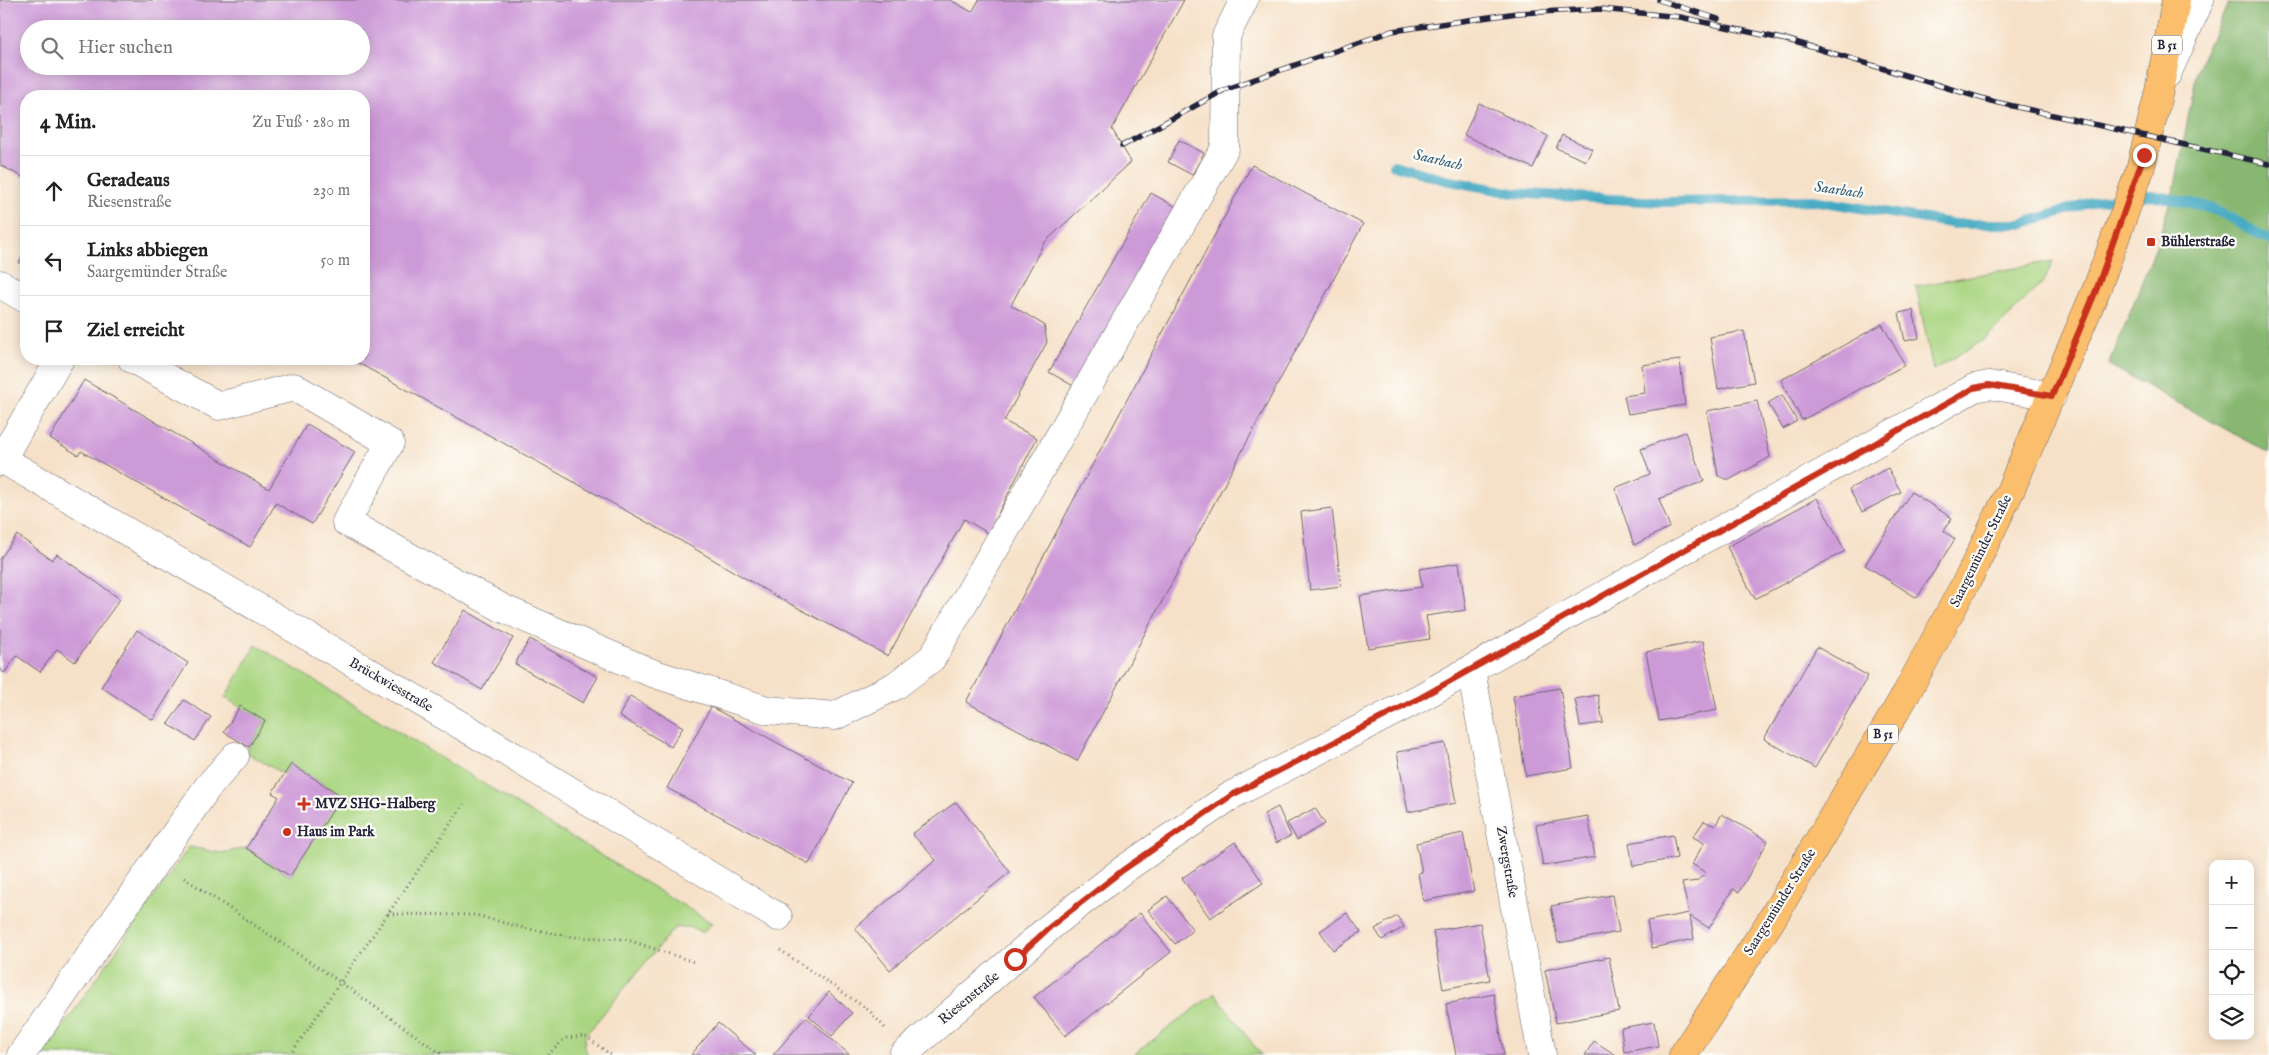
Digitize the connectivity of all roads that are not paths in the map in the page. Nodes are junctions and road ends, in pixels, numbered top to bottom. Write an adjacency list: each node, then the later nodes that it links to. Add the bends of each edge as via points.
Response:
1 (1244, 0): 8 (street, via 1226,36 1225,148 932,658 895,686 835,716 767,710 652,673 502,608 346,522 390,443 294,387 219,406)
2 (2176, 0): 4 (main road, Saargemünder Straße / B 51)
3 (2200, 0): 4 (street)
4 (2159, 91): 9 (main road, Saargemünder Straße / B 51, via 2140,170 2097,288)
5 (0, 284): 6 (street)
6 (20, 296)
7 (56, 365): 10 (street)
8 (143, 365)
9 (2052, 396): 11 (street, Riesenstraße, via 1989,385 1974,388); 17 (main road, Saargemünder Straße / B 51, via 1970,575 1906,694 1770,922)
10 (0, 460): 13 (street, Brückwiesstraße, via 495,745)
11 (1471, 670): 14 (street, Riesenstraße, via 1232,795 1123,870 1051,926); 16 (street, Zwergstraße)
12 (235, 756): 15 (street, via 207,788)
13 (778, 917)
14 (905, 1053)
15 (21, 1055)
16 (1542, 1055)
17 (1683, 1055)

